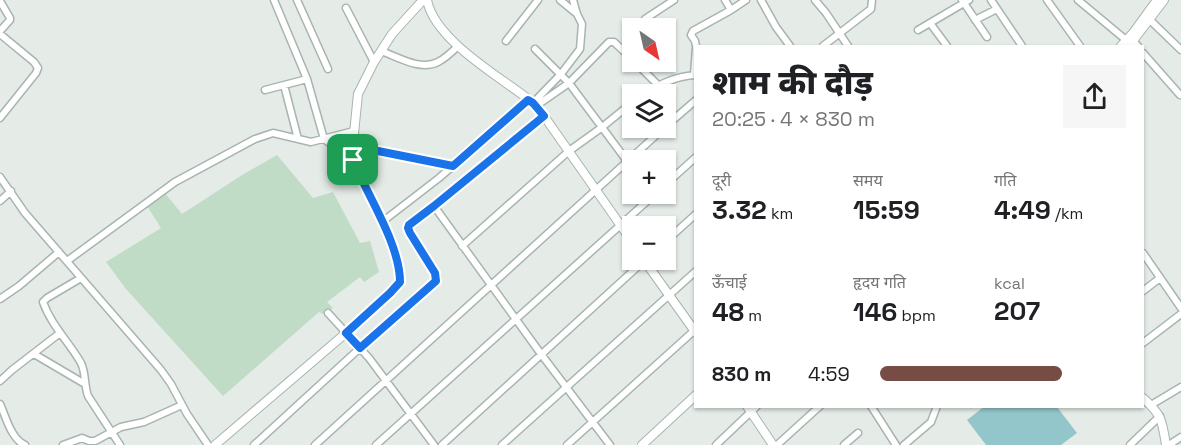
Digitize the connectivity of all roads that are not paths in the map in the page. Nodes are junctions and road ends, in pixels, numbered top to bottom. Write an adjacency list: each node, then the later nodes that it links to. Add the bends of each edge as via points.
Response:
1 (274, 0): 52 (street)
2 (297, 0): 48 (street)
3 (425, 0): 41 (street, via 438,26); 45 (street)
4 (538, 0): 32 (street)
5 (560, 0): 23 (street)
6 (573, 0): 23 (street)
7 (674, 0): 24 (street)
8 (725, 0): 22 (street)
9 (746, 0): 22 (street)
10 (761, 0): 35 (street)
11 (815, 0): 30 (street)
12 (872, 0): 30 (street, via 871,9)
13 (991, 0): 21 (street)
14 (1047, 0): 40 (street)
15 (1078, 0): 33 (street)
16 (1157, 0): 33 (street)
17 (1164, 0): 26 (street)
18 (0, 1): 29 (street, via 10,20)
19 (965, 1): 25 (street); 27 (street)
20 (346, 8): 47 (street)
21 (997, 9): 25 (street); 39 (street)
22 (731, 10): 34 (street, via 693,31)
23 (577, 14): 50 (street, via 582,24 580,49)
24 (648, 18)
25 (975, 20): 31 (street)
26 (1150, 20): 33 (street); 44 (street)
27 (930, 23): 28 (street); 38 (street)
28 (918, 30)
29 (0, 32): 64 (street, via 38,68)
30 (838, 33): 36 (street); 37 (street)
31 (987, 38)
32 (506, 41)
33 (1130, 44)
34 (696, 45)
35 (788, 45)
36 (824, 45)
37 (847, 45)
38 (946, 45)
39 (1021, 45)
40 (1079, 45)
41 (458, 46): 45 (street, via 427,65); 60 (street)
42 (622, 48): 53 (street, via 609,42)
43 (535, 49): 50 (street)
44 (1181, 50)
45 (381, 51): 47 (street)
46 (1144, 53): 58 (street)
47 (374, 62): 66 (street, via 358,94)
48 (328, 69)
49 (646, 72): 54 (street)
50 (561, 74): 53 (street); 60 (street)
51 (694, 75): 55 (street)
52 (307, 79): 56 (street); 69 (street)
53 (569, 83): 60 (street); 65 (street)
54 (657, 84)
55 (660, 84)
56 (284, 85): 57 (street); 68 (street)
57 (265, 90)
58 (1180, 95)
59 (694, 102): 63 (street)
60 (532, 103): 62 (street); 75 (street)
61 (622, 111): 65 (street)
62 (544, 116): 71 (street); 83 (street)
63 (676, 117)
64 (0, 118)
65 (601, 128): 71 (street); 72 (street)
66 (354, 130): 69 (street); 74 (street)
67 (653, 138): 70 (street)
68 (298, 139): 69 (street); 92 (street, via 267,134 200,168 163,190)
69 (324, 139): 74 (street)
70 (639, 150)
71 (568, 151): 79 (street); 89 (street)
72 (622, 155)
73 (694, 159): 77 (street)
74 (353, 160): 75 (street, via 378,151); 85 (street)
75 (453, 166): 85 (street)
76 (622, 166): 79 (street)
77 (676, 175)
78 (0, 177): 80 (street)
79 (596, 190): 86 (street); 98 (street)
80 (10, 191): 81 (street); 90 (street)
81 (0, 201)
82 (643, 204): 86 (street)
83 (434, 206): 89 (street); 111 (street, via 408,228 436,281)
84 (694, 216): 88 (street)
85 (382, 222): 109 (street, via 400,271 400,282)
86 (620, 224): 87 (street); 105 (street)
87 (622, 227)
88 (676, 232)
89 (462, 246): 98 (street)
90 (59, 252): 92 (street); 101 (street)
91 (1144, 254): 97 (street)
92 (67, 261): 96 (street)
93 (634, 270): 113 (street)
94 (652, 270): 100 (street)
95 (694, 273): 100 (street)
96 (81, 278): 108 (street, via 43,302); 122 (street, via 161,370)
97 (1160, 278): 99 (street); 102 (street)
98 (491, 285): 105 (street); 115 (street)
99 (1144, 290)
100 (669, 295): 106 (street); 117 (street)
101 (0, 299)
102 (1181, 308)
103 (328, 313): 109 (street)
104 (1181, 314): 110 (street)
105 (516, 319): 113 (street); 128 (street)
106 (694, 329)
107 (694, 331): 130 (street)
108 (60, 333): 112 (street); 116 (street, via 82,366)
109 (346, 333): 111 (street); 139 (street)
110 (1144, 342)
111 (360, 348): 115 (street); 134 (street)
112 (34, 354): 114 (street); 116 (street)
113 (542, 354): 117 (street); 145 (street)
114 (1, 378)
115 (386, 381): 128 (street); 142 (street)
116 (85, 384): 131 (street)
117 (567, 387): 130 (street); 146 (street)
118 (1181, 387): 123 (street)
119 (694, 397): 149 (street)
120 (1144, 399): 123 (street)
121 (0, 404): 135 (street, via 15,438)
122 (182, 405): 131 (street); 138 (street)
123 (1151, 405): 129 (street)
124 (752, 408): 150 (street); 151 (street)
125 (818, 408): 151 (street)
126 (872, 408): 153 (street)
127 (936, 408): 154 (street, via 931,422)
128 (411, 414): 143 (street); 144 (street)
129 (1160, 416): 155 (street); 156 (street)
130 (593, 421): 147 (street); 148 (street)
131 (111, 432): 136 (street, via 95,441 82,438); 137 (street)
132 (858, 433): 152 (street)
133 (1181, 437): 156 (street)
134 (262, 438): 140 (street); 141 (street)
135 (25, 445)
136 (63, 445)
137 (120, 445)
138 (208, 445)
139 (215, 445)
140 (254, 445)
141 (267, 445)
142 (315, 445)
143 (376, 445)
144 (434, 445)
145 (442, 445)
146 (502, 445)
147 (567, 445)
148 (610, 445)
149 (642, 445)
150 (716, 445)
151 (775, 445)
152 (844, 445)
153 (896, 445)
154 (903, 445)
155 (1130, 445)
156 (1167, 445)

